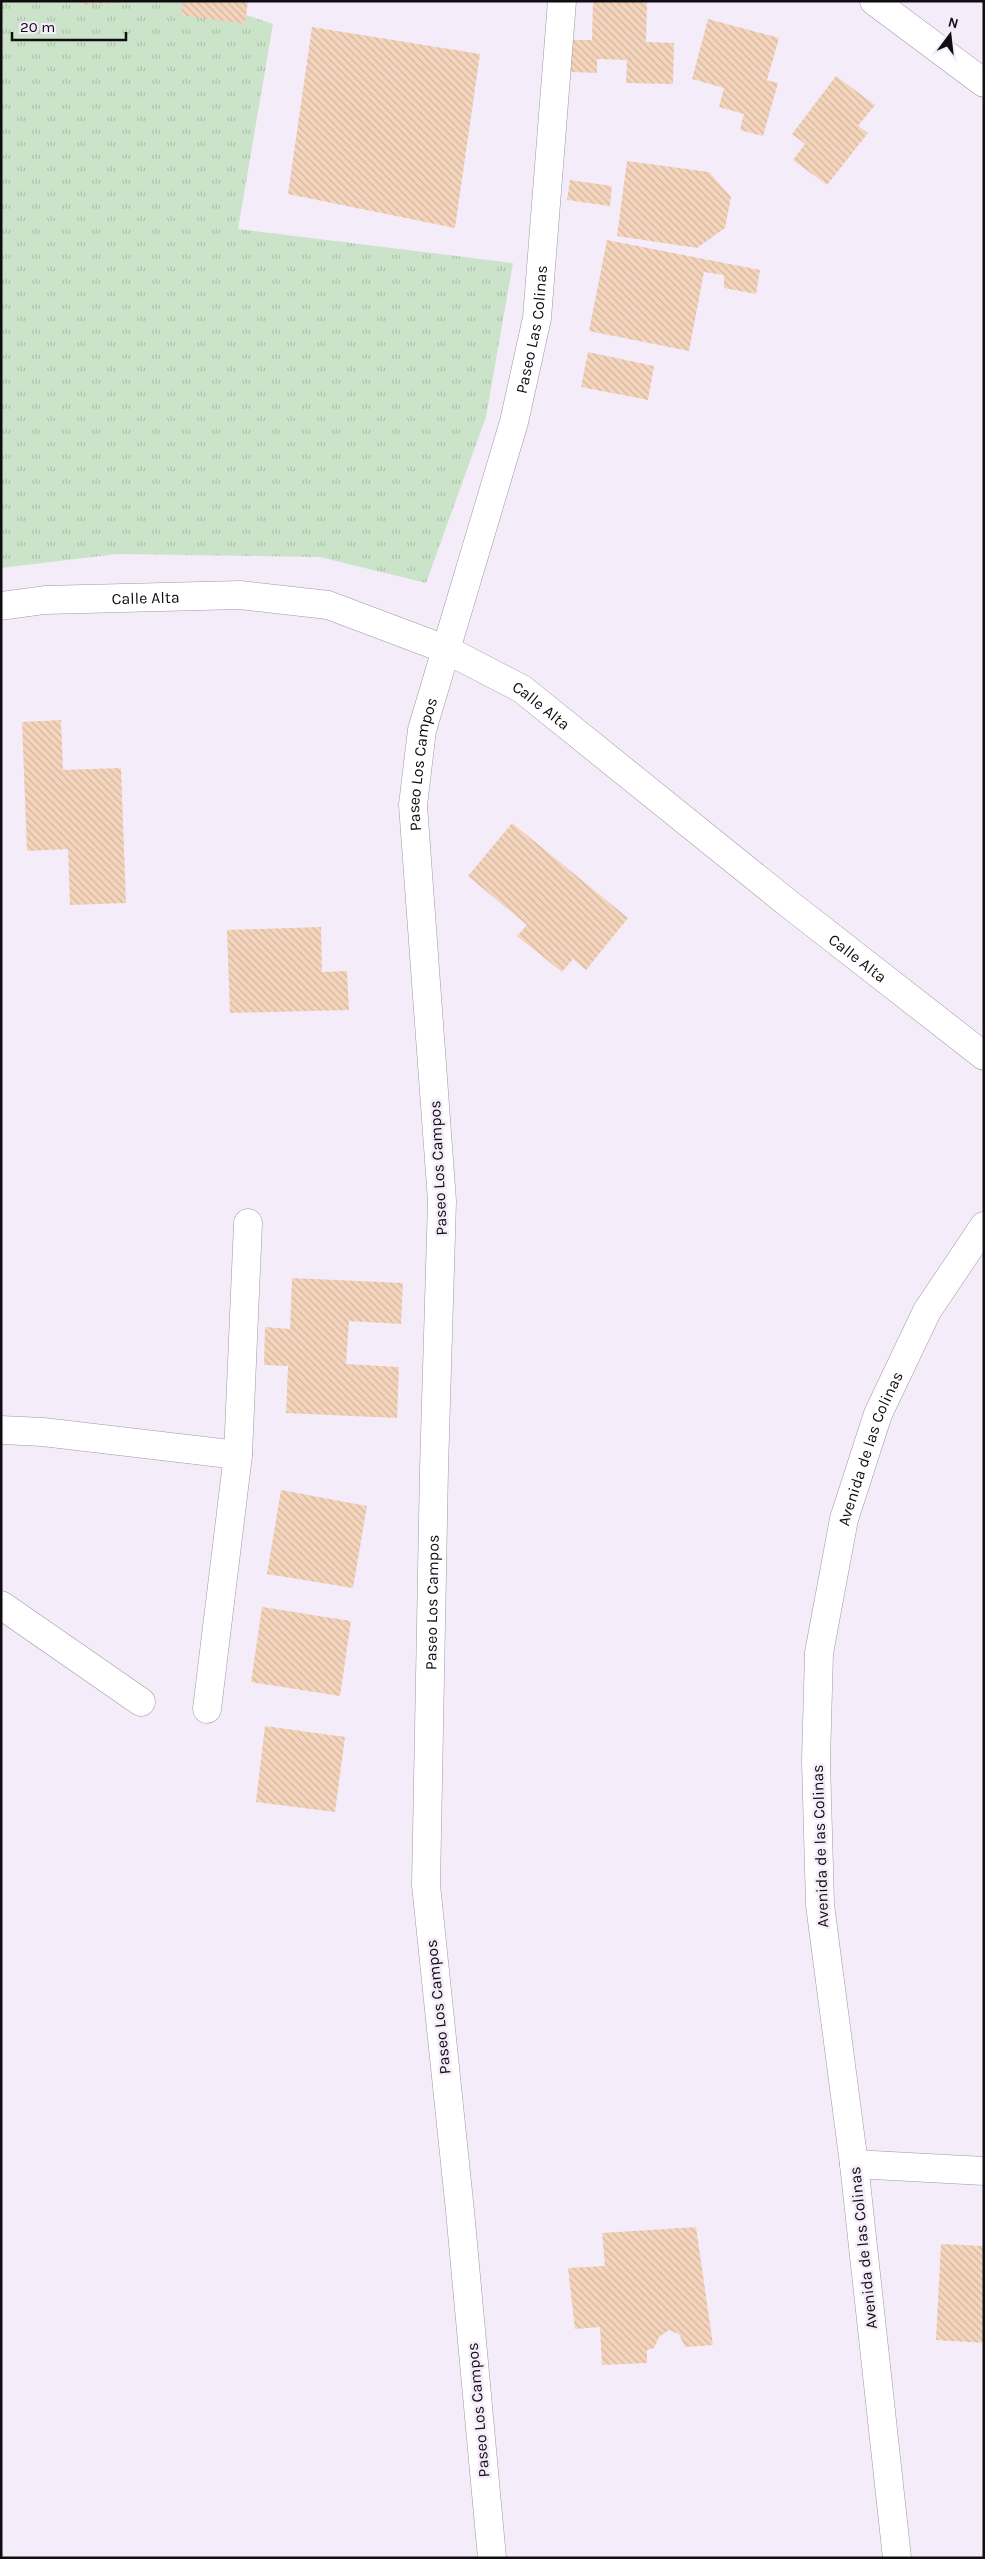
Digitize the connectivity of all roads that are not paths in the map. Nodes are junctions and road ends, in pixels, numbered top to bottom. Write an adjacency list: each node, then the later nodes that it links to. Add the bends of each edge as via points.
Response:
1 (562, 1): 5 (street, Paseo Las Colinas, via 537,318 514,422)
2 (874, 1): 3 (street)
3 (984, 83)
4 (1, 606): 5 (street, Calle Alta, via 45,600 240,596 328,605)
5 (445, 649): 6 (street, Calle Alta, via 522,690); 16 (street, Paseo Los Campos, via 422,730 413,805 442,1200 426,1885)
6 (984, 1056)
7 (248, 1223): 10 (street)
8 (984, 1226): 14 (street, Avenida de las Colinas, via 927,1311 878,1414 844,1519 819,1653 816,1761 820,1905)
9 (1, 1430): 10 (street)
10 (238, 1455): 13 (street)
11 (1, 1605): 12 (street)
12 (141, 1702)
13 (207, 1709)
14 (854, 2164): 15 (street); 17 (street, Avenida de las Colinas)
15 (984, 2171)
16 (492, 2558)
17 (897, 2558)

